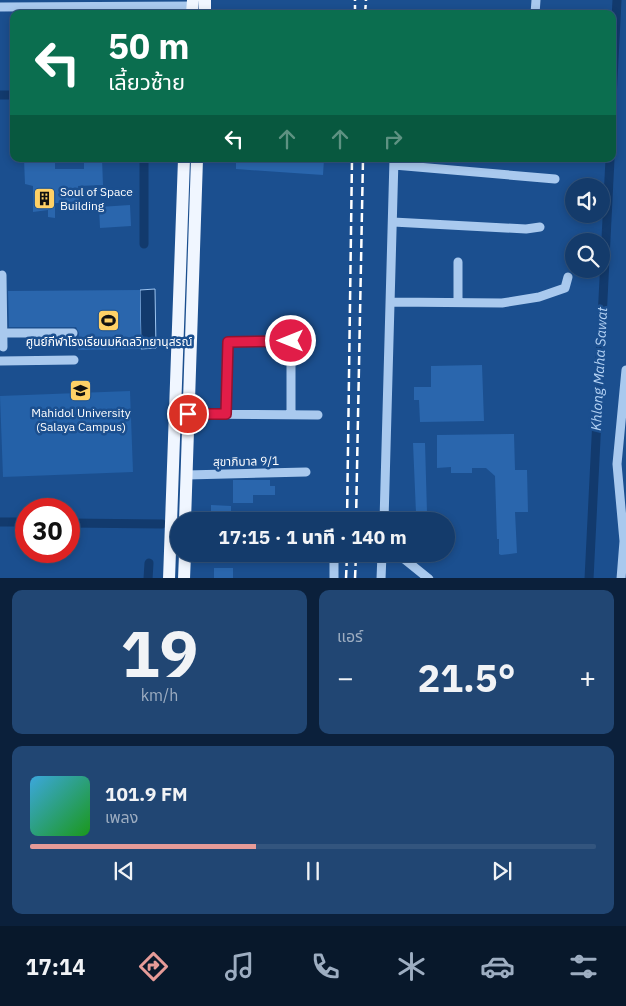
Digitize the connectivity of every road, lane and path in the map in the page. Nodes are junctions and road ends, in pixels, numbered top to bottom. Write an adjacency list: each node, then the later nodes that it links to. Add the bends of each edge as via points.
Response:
1 (0, 6): 2 (street)
2 (193, 7)
3 (184, 162): 26 (main road)
4 (197, 162): 20 (main road)
5 (394, 162): 6 (street); 7 (street)
6 (555, 179)
7 (393, 222): 8 (street); 12 (street)
8 (540, 227)
9 (458, 262): 13 (street)
10 (2, 275): 14 (street)
11 (568, 278): 13 (street, via 565,288 530,299 502,303)
12 (391, 302): 13 (street); 28 (street)
13 (458, 302)
14 (2, 327): 15 (street); 16 (street)
15 (73, 333)
16 (3, 347)
17 (74, 360): 18 (street)
18 (0, 361)
19 (626, 370): 39 (street, via 617,464 624,541)
20 (188, 414): 21 (street); 25 (main road)
21 (226, 414): 22 (street); 22 (street, via 228,342 291,341)
22 (291, 415): 23 (street)
23 (318, 415)
24 (306, 472): 25 (street, สุขาภิบาล 9/1)
25 (187, 475): 27 (main road)
26 (176, 512)
27 (186, 512)
28 (384, 512)
29 (172, 562): 34 (main road)
30 (185, 562): 35 (main road)
31 (334, 562): 36 (street)
32 (382, 562): 37 (street)
33 (408, 562): 38 (street)
34 (169, 578)
35 (184, 578)
36 (334, 578)
37 (381, 578)
38 (429, 578)
39 (621, 578)

